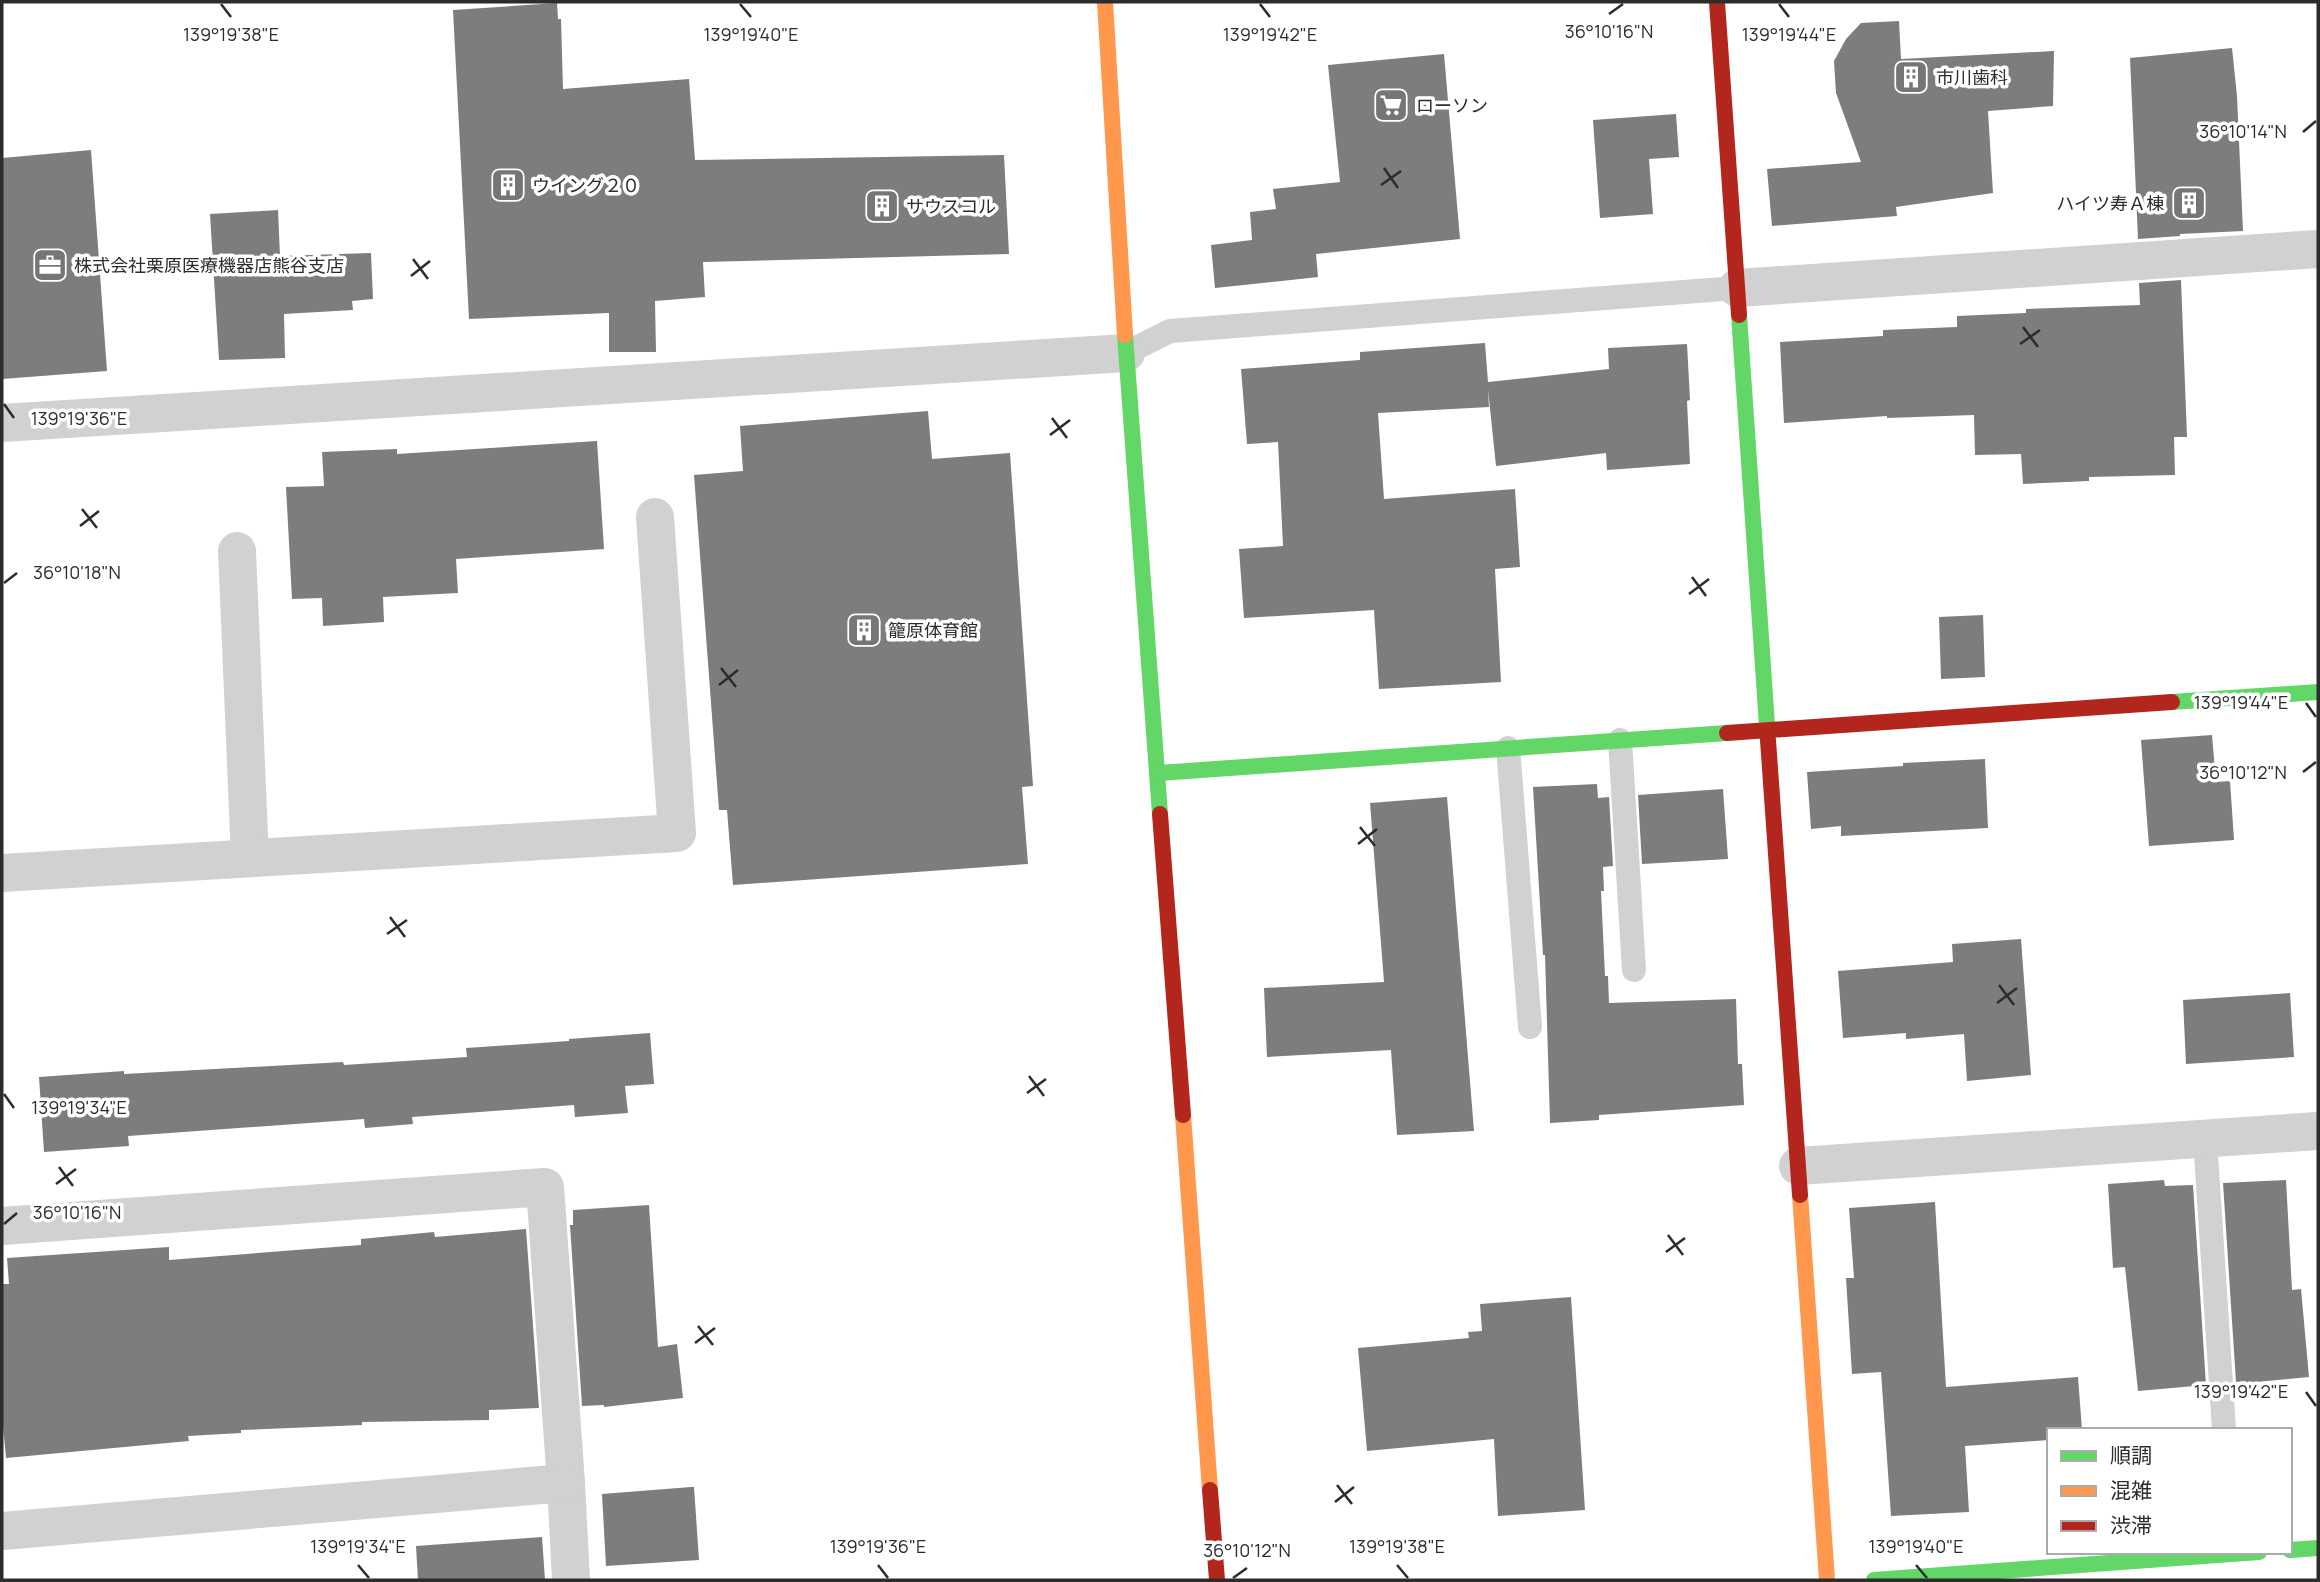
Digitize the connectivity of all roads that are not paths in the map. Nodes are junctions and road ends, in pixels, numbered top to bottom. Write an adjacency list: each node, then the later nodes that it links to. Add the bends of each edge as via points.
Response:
1 (1105, 2): 5 (street)
2 (1717, 2): 4 (street)
3 (2318, 249): 4 (street)
4 (1737, 288): 5 (lane, via 1170,331); 10 (street)
5 (1126, 353): 6 (street); 13 (street)
6 (2, 423)
7 (655, 517): 14 (street, via 677,833)
8 (237, 551): 14 (street)
9 (2318, 692): 10 (street)
10 (1768, 730): 11 (street); 20 (street)
11 (1620, 740): 12 (street); 16 (lane)
12 (1508, 748): 13 (street); 17 (lane)
13 (1158, 773): 29 (street)
14 (250, 858): 15 (street)
15 (2, 873)
16 (1634, 970)
17 (1530, 1027)
18 (2318, 1131): 19 (street)
19 (2205, 1139): 20 (street); 22 (lane)
20 (1798, 1166): 30 (street)
21 (2, 1226): 23 (street, via 545,1187)
22 (2224, 1428)
23 (566, 1483): 24 (street); 28 (street)
24 (2, 1531)
25 (2318, 1548): 26 (street)
26 (2292, 1550)
27 (2219, 1554): 31 (street)
28 (571, 1580)
29 (1217, 1580)
30 (1827, 1580)
31 (1874, 1580)

